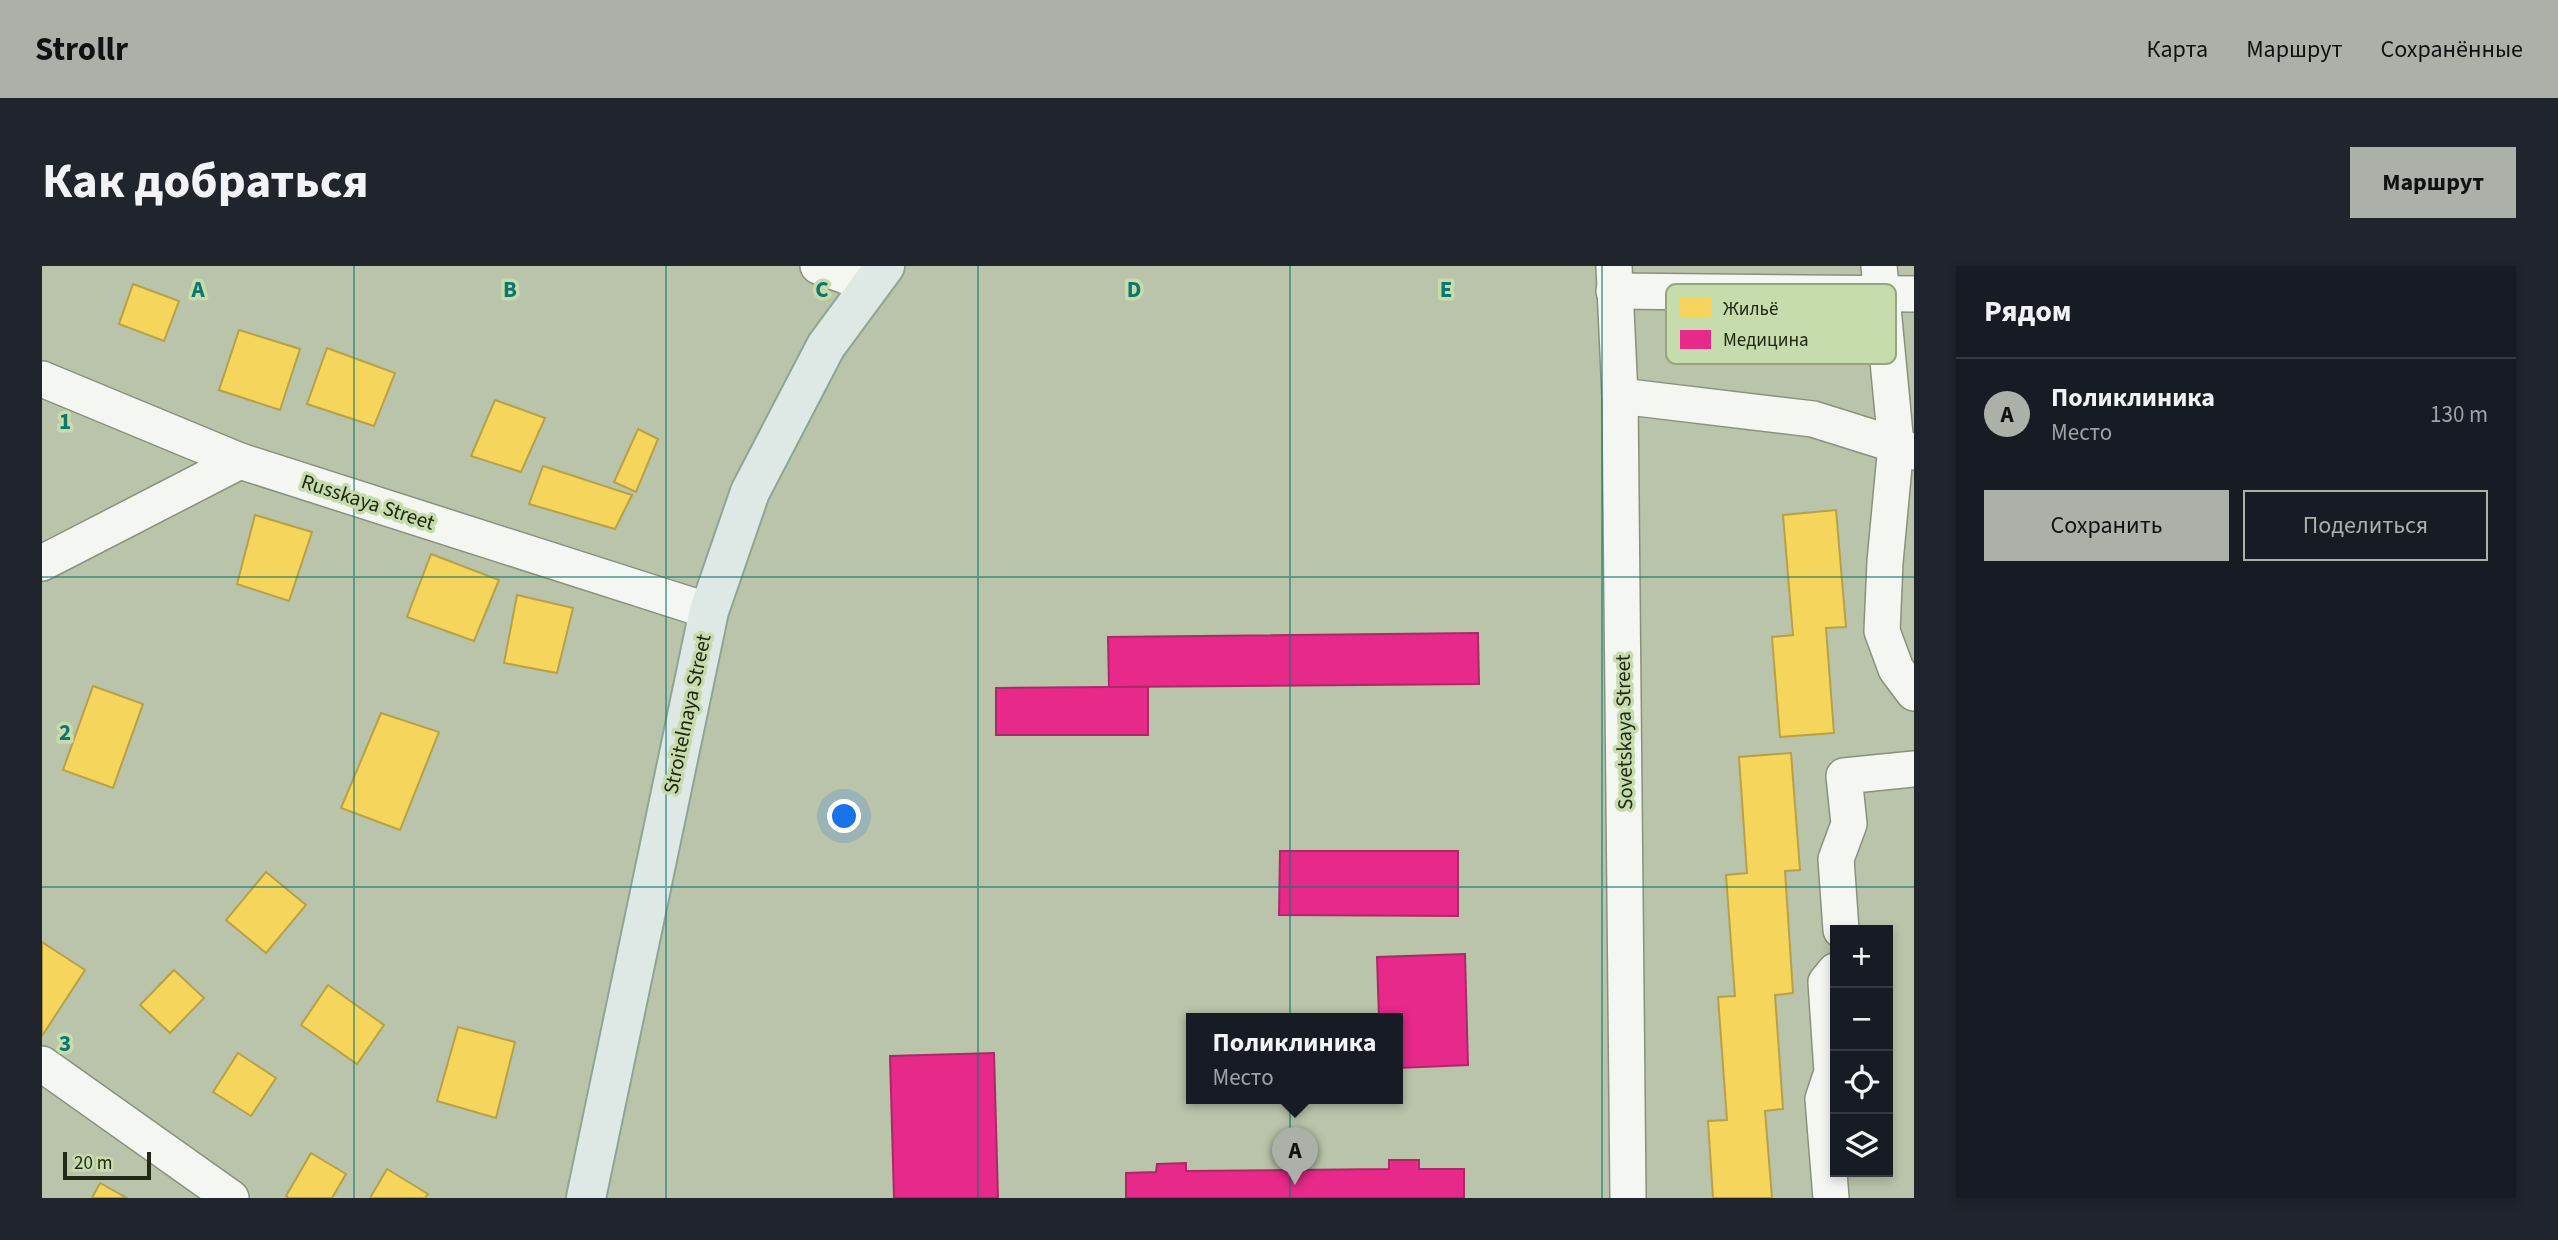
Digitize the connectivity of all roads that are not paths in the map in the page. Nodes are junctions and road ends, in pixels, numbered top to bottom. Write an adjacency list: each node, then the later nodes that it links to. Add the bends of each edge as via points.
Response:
1 (818, 266): 2 (street)
2 (878, 276): 11 (main road, Stroitelnaya Street, via 826,346 750,492)
3 (1614, 278): 4 (street); 7 (street, Sovetskaya Street)
4 (1851, 284)
5 (1896, 344): 8 (street)
6 (42, 379): 9 (street, Russkaya Street)
7 (1620, 396): 8 (street, via 1813,419); 19 (street, Sovetskaya Street)
8 (1905, 449): 12 (street, via 1884,572 1882,631 1896,669)
9 (240, 461): 10 (street); 11 (street, Russkaya Street)
10 (42, 565)
11 (709, 611): 18 (main road, Stroitelnaya Street)
12 (1914, 693)
13 (1914, 769): 14 (street, via 1844,776 1849,824 1836,859)
14 (1841, 925)
15 (1830, 977): 20 (street, via 1826,982 1832,1072 1823,1099)
16 (42, 1064): 17 (street)
17 (231, 1198)
18 (586, 1198)
19 (1628, 1198)
20 (1831, 1198)

